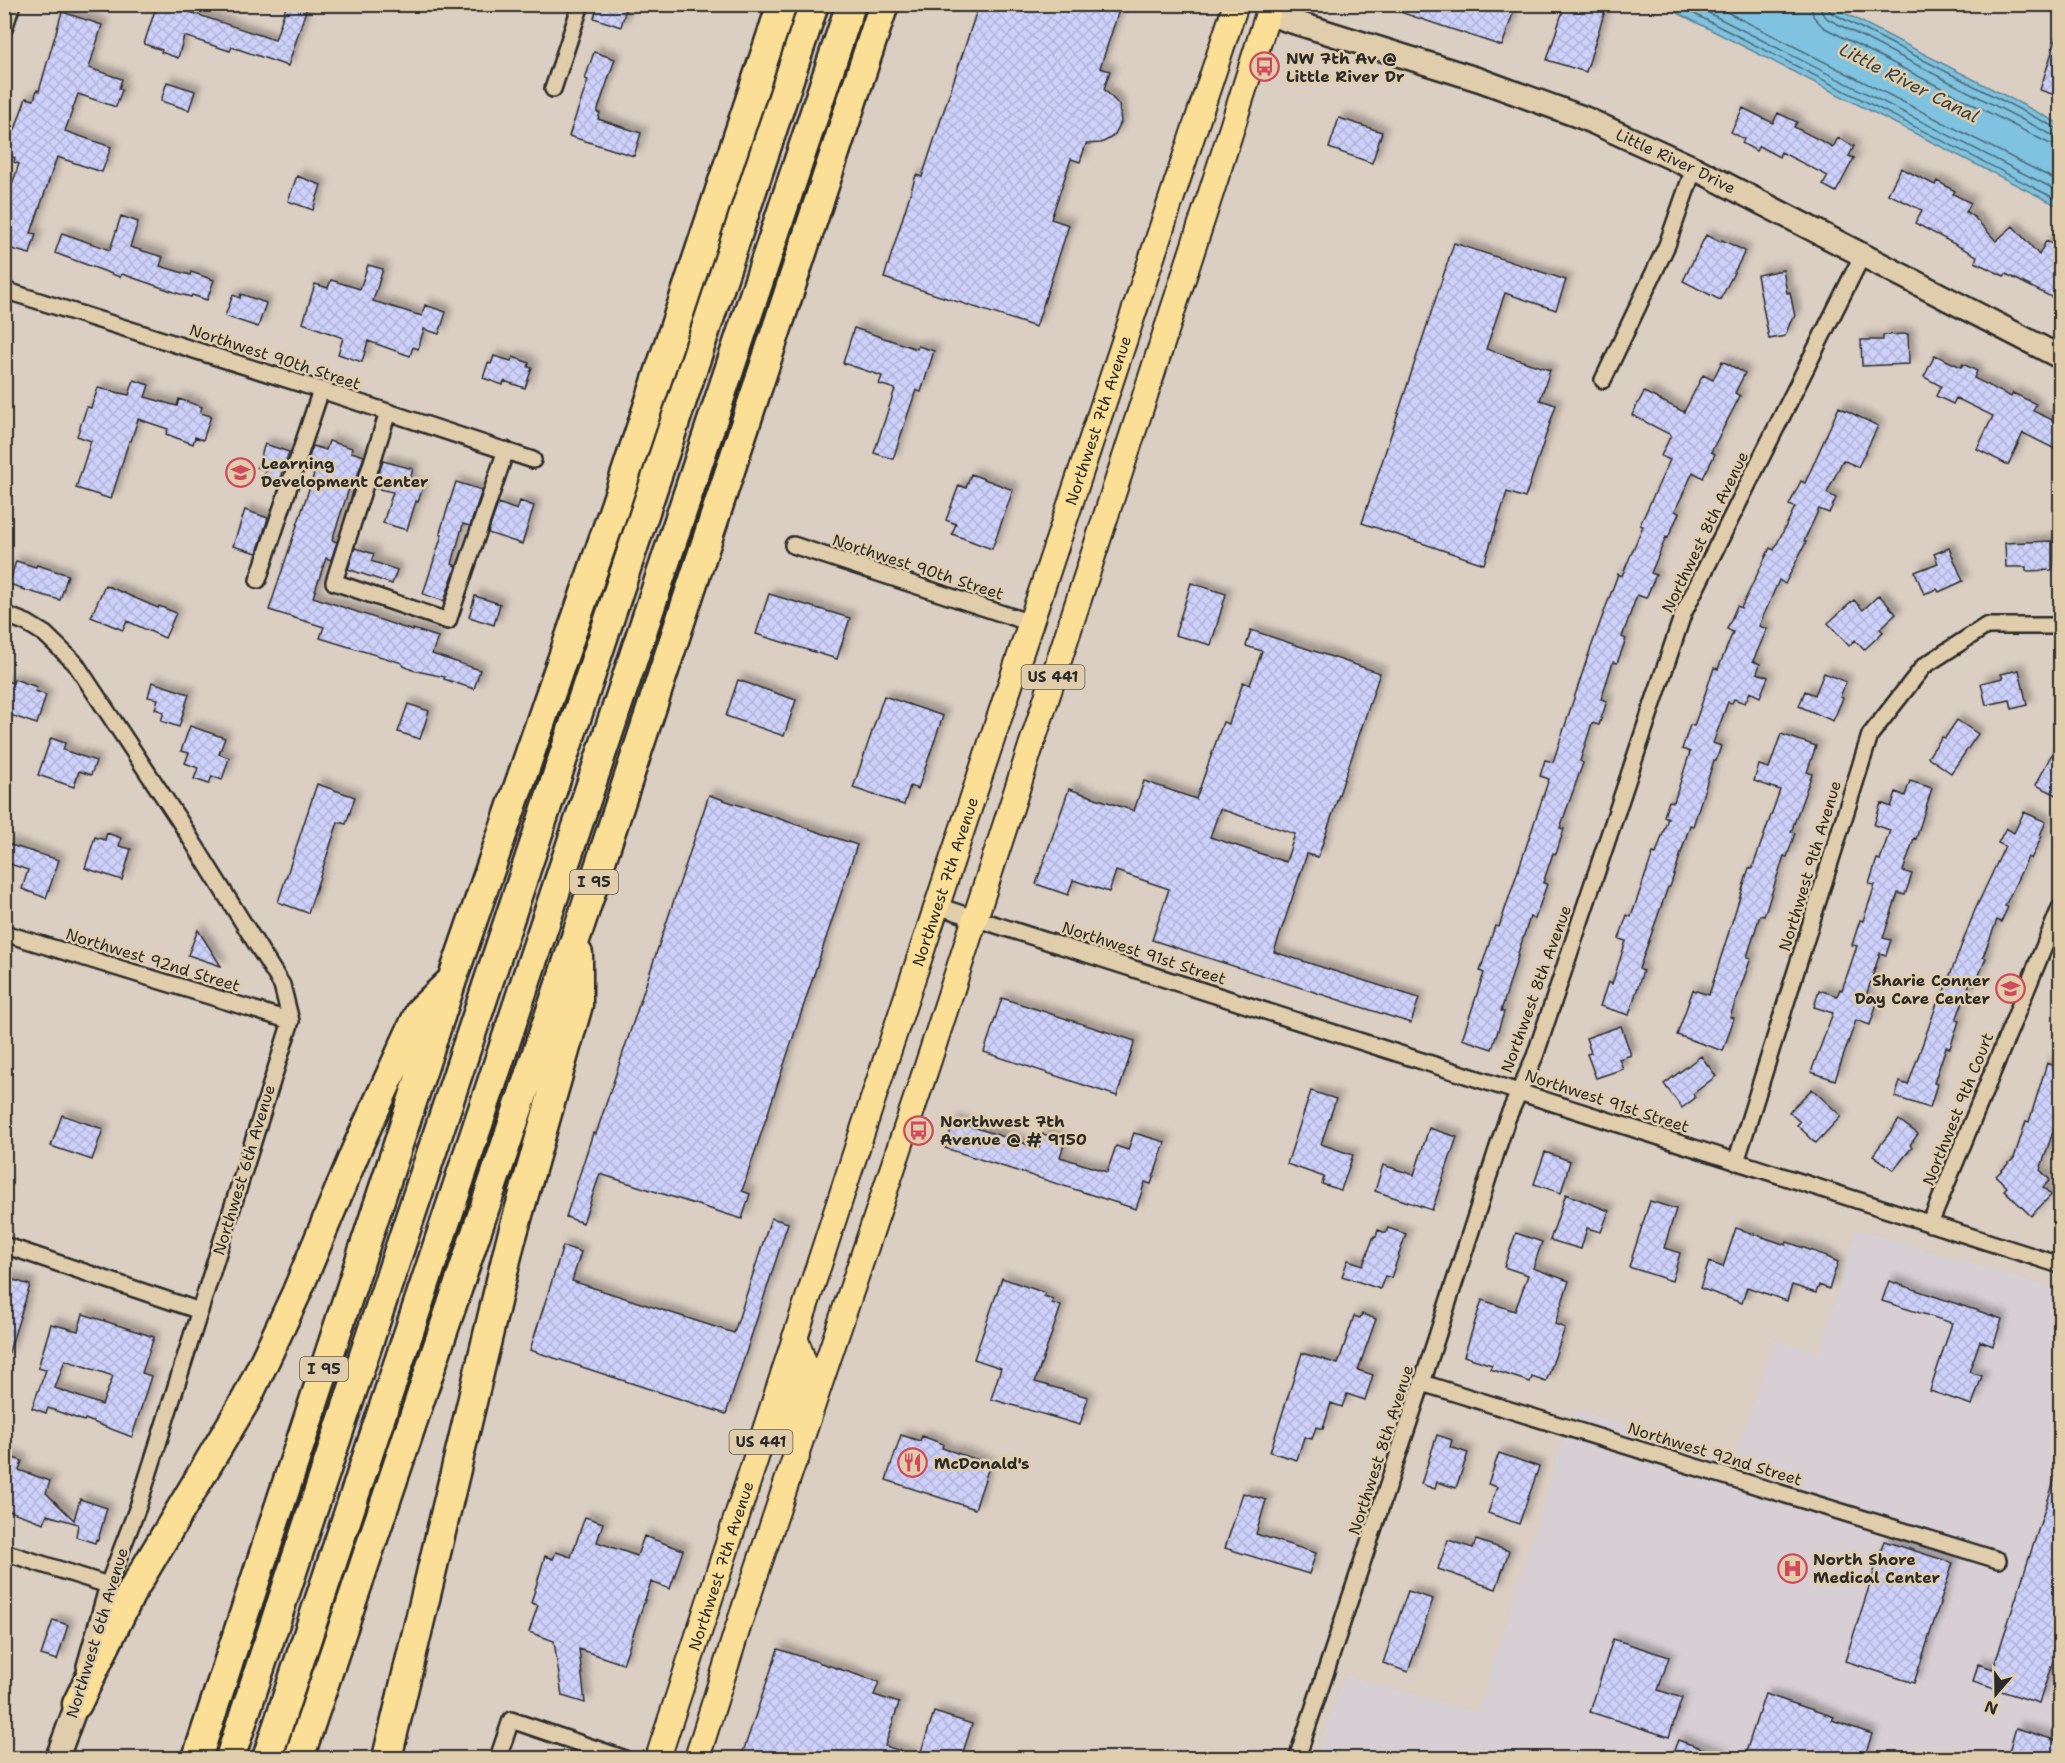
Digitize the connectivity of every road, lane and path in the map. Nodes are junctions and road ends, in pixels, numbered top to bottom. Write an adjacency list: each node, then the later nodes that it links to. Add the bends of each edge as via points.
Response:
1 (12, 4): 9 (street)
2 (580, 4): 10 (street)
3 (782, 4): 30 (highway, I 95)
4 (814, 4): 49 (highway)
5 (851, 4): 50 (highway)
6 (884, 4): 28 (highway, I 95)
7 (1238, 4): 8 (main road); 23 (main road, Northwest 7th Avenue / US 441)
8 (1269, 9): 11 (street, Little River Drive, via 1584,118); 27 (main road, US 441)
9 (4, 29)
10 (554, 89)
11 (1694, 168): 12 (street, Little River Drive); 15 (street, via 1667,245)
12 (1863, 254): 14 (street, Little River Drive); 32 (street, Northwest 8th Avenue, via 1683,614 1539,1044)
13 (4, 290): 16 (street, Northwest 90th Street)
14 (2061, 357)
15 (1603, 380)
16 (321, 390): 17 (street, Northwest 90th Street); 21 (street)
17 (388, 412): 18 (street, Northwest 90th Street); 18 (street, via 334,582 448,621)
18 (506, 450): 19 (street, Northwest 90th Street)
19 (533, 460)
20 (793, 545): 23 (street, Northwest 90th Street)
21 (258, 580)
22 (4, 614): 31 (street, via 45,634 75,663 282,985)
23 (1031, 623): 25 (main road, Northwest 7th Avenue / US 441)
24 (2061, 626): 33 (street, Northwest 9th Avenue, via 1986,626 1924,666 1870,735)
25 (937, 906): 27 (street, Northwest 91st Street); 38 (main road, Northwest 7th Avenue / US 441)
26 (2061, 908): 34 (street, Northwest 9th Court)
27 (974, 918): 32 (street, Northwest 91st Street); 40 (main road, US 441)
28 (578, 931): 51 (highway, I 95); 52 (highway, via 578,1005 510,1244)
29 (4, 933): 31 (street, Northwest 92nd Street)
30 (452, 980): 46 (highway, via 420,1011 248,1398 131,1593); 48 (highway, I 95)
31 (291, 1021): 37 (street, Northwest 6th Avenue)
32 (1518, 1092): 33 (street, Northwest 91st Street); 39 (street, Northwest 8th Avenue)
33 (1737, 1162): 34 (street, Northwest 91st Street)
34 (1930, 1224): 36 (street, Northwest 91st Street)
35 (4, 1245): 37 (street)
36 (2061, 1265)
37 (200, 1311): 44 (street, Northwest 6th Avenue, via 139,1504)
38 (795, 1337): 40 (main road, via 806,1368 786,1427); 41 (main road, Northwest 7th Avenue / US 441)
39 (1422, 1383): 43 (street, Northwest 92nd Street); 57 (street, Northwest 8th Avenue)
40 (797, 1457): 45 (main road, US 441)
41 (733, 1532): 45 (main road, via 748,1563 713,1673); 55 (main road, Northwest 7th Avenue / US 441)
42 (4, 1552): 44 (street)
43 (1998, 1560)
44 (108, 1585): 46 (street, Northwest 6th Avenue)
45 (716, 1699): 56 (main road, US 441)
46 (77, 1704): 47 (street, Northwest 6th Avenue)
47 (57, 1758)
48 (197, 1758)
49 (230, 1758)
50 (267, 1758)
51 (299, 1758)
52 (387, 1758)
53 (498, 1758): 54 (street, via 512,1720)
54 (623, 1758)
55 (658, 1758)
56 (697, 1758)
57 (1297, 1758)

